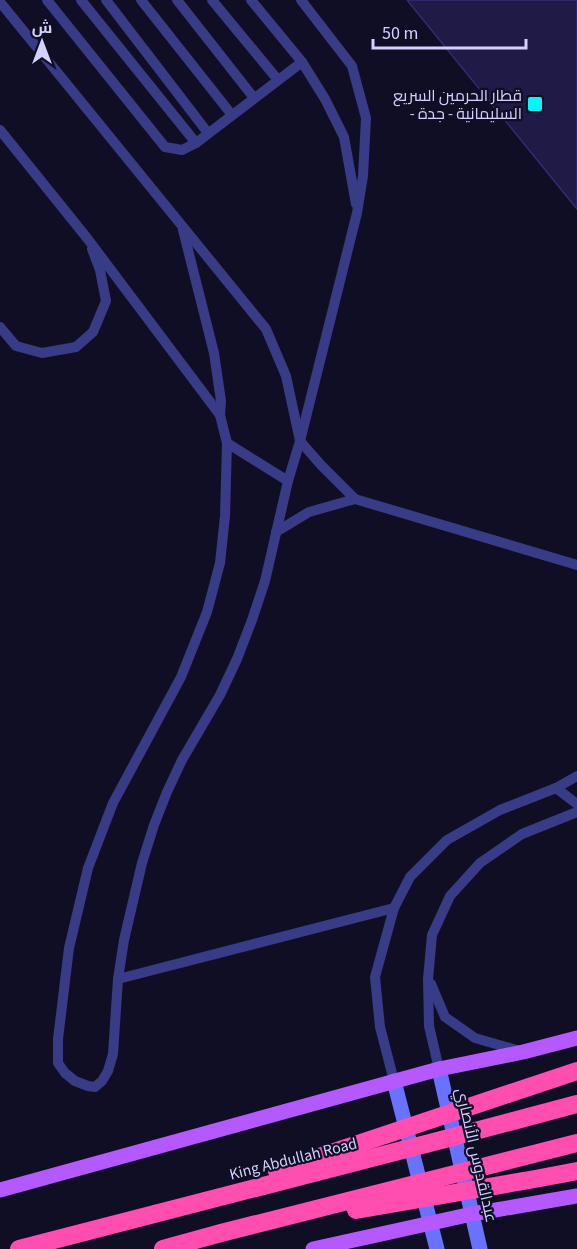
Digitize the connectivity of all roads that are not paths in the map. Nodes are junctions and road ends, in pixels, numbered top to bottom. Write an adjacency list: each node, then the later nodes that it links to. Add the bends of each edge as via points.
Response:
1 (47, 0): 16 (lane, via 165,147 182,150)
2 (81, 0): 16 (lane)
3 (106, 0): 15 (lane)
4 (141, 0): 13 (lane)
5 (177, 0): 12 (lane)
6 (212, 0): 11 (lane)
7 (250, 0): 10 (lane)
8 (301, 0): 17 (lane, via 352,66 366,118)
9 (0, 2): 18 (lane)
10 (302, 62): 11 (lane); 17 (lane, via 344,137)
11 (278, 80): 12 (lane)
12 (254, 98): 13 (lane)
13 (232, 115): 15 (lane)
14 (0, 130): 19 (lane)
15 (208, 133): 16 (lane)
16 (196, 143)
17 (357, 213): 22 (lane)
18 (182, 227): 21 (lane, via 214,352); 22 (lane, via 266,329 286,376)
19 (87, 238): 20 (lane, via 100,270 106,301 93,332 76,347 42,353 16,346); 21 (lane)
20 (0, 327)
21 (220, 415): 23 (lane)
22 (300, 441): 24 (lane); 25 (lane)
23 (228, 443): 24 (lane); 33 (lane, via 220,563 207,612 181,677 113,803 88,868 69,948 58,1063 75,1081 88,1086 96,1087 102,1081 113,1054)
24 (288, 481): 26 (lane)
25 (355, 499): 26 (lane, via 309,512); 27 (lane)
26 (276, 532): 33 (lane, via 265,581 237,659 182,760 154,825 132,901)
27 (577, 565)
28 (577, 776): 29 (lane)
29 (556, 788): 30 (lane); 32 (lane, via 500,810 447,840 410,877)
30 (577, 804)
31 (577, 812): 34 (lane, via 522,834 480,863 450,896 432,935)
32 (394, 908): 33 (lane); 39 (lane, via 375,977 380,1027)
33 (118, 979)
34 (429, 979): 36 (lane, via 445,1017 475,1038); 37 (lane, via 429,1026)
35 (577, 1038): 36 (main road)
36 (523, 1052): 37 (main road)
37 (439, 1069): 39 (main road); 45 (street, عبدالقدوس الأنصاري)
38 (577, 1071): 46 (highway, bridge)
39 (394, 1081): 43 (main road); 47 (street)
40 (577, 1104): 46 (highway, King Abdullah Road, bridge)
41 (577, 1143): 48 (highway, bridge)
42 (577, 1171): 48 (highway, bridge)
43 (0, 1192)
44 (577, 1196): 45 (main road)
45 (472, 1214): 47 (main road); 53 (street, عبدالقدوس الأنصاري)
46 (136, 1219): 49 (highway, King Abdullah Road, bridge)
47 (430, 1223): 51 (main road); 52 (street)
48 (221, 1233): 50 (highway, bridge)
49 (18, 1249)
50 (163, 1249)
51 (313, 1249)
52 (437, 1249)
53 (480, 1249)

